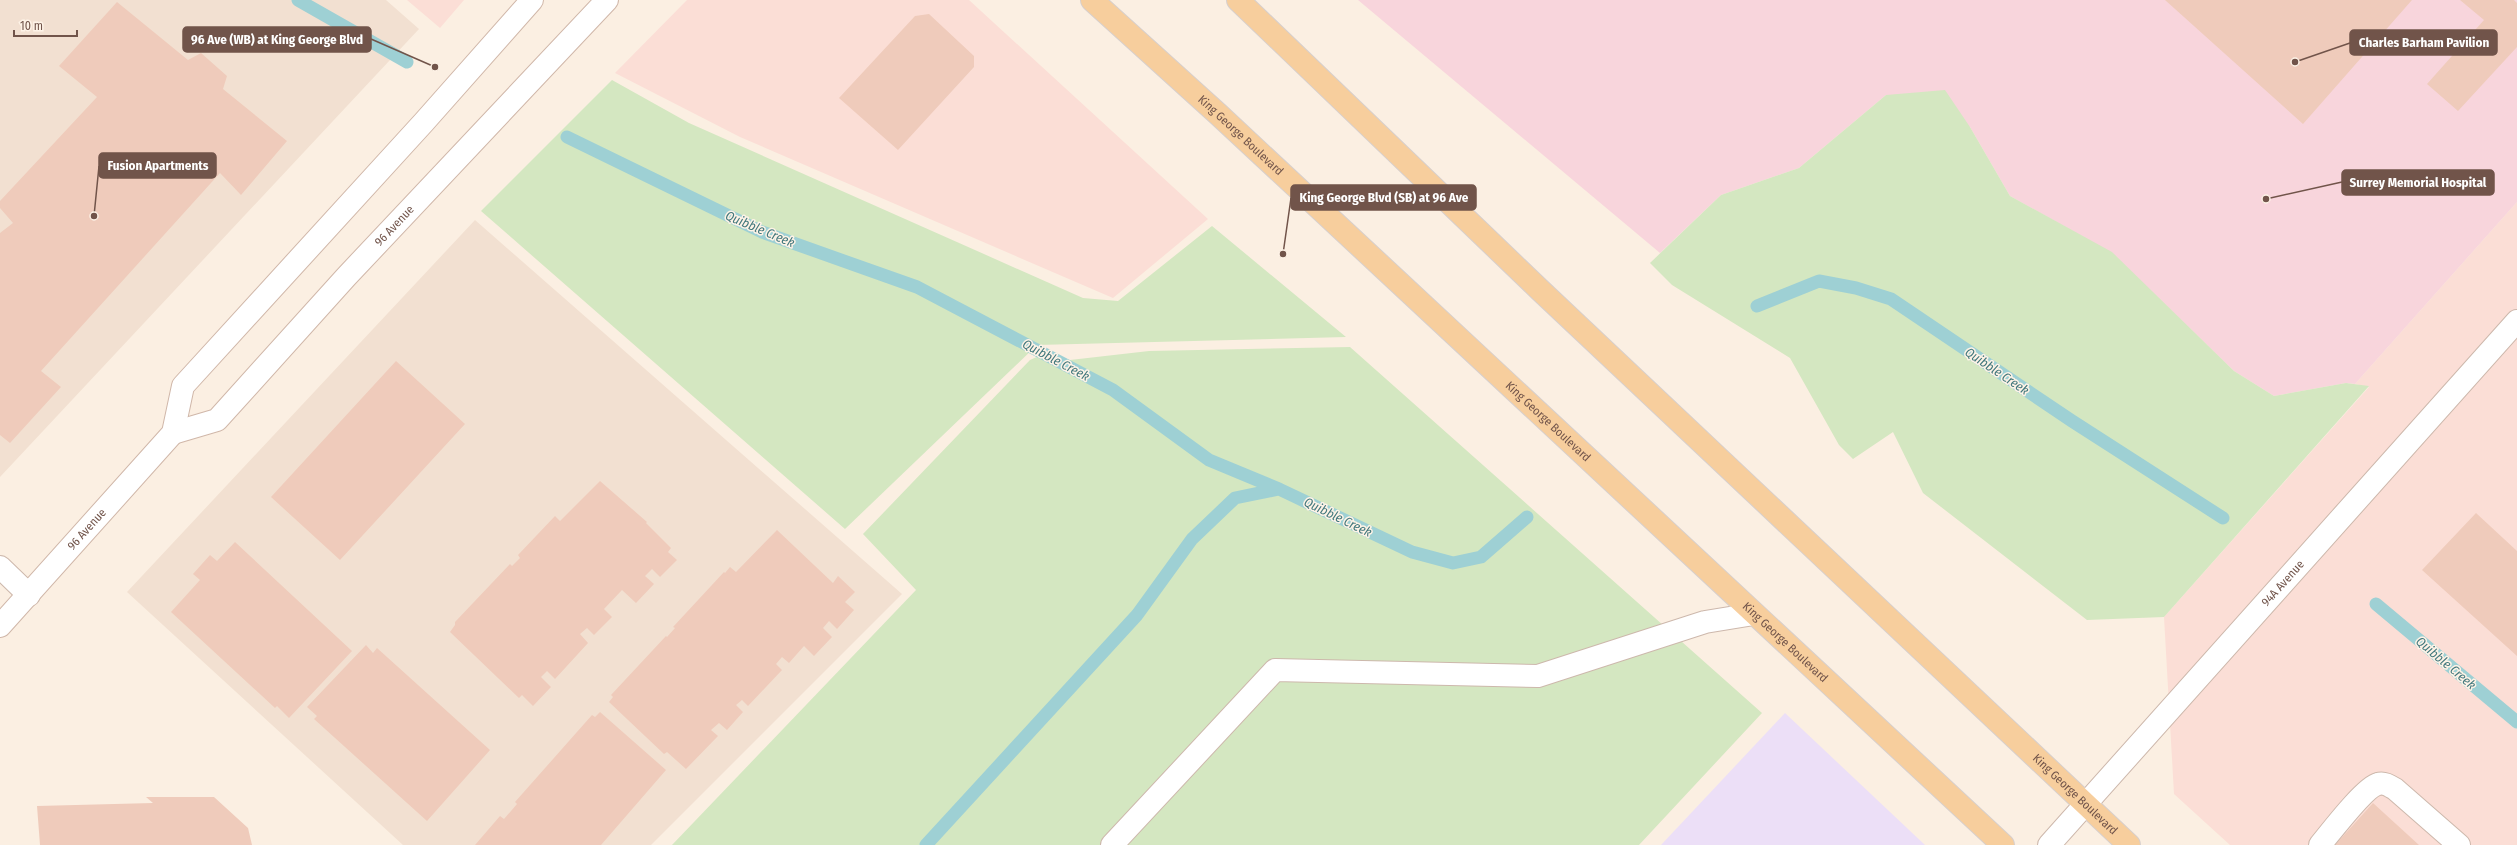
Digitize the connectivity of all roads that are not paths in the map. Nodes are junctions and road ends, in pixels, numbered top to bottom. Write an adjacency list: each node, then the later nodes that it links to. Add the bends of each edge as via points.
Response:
1 (532, 0): 6 (main road, 96 Avenue, via 183,386)
2 (607, 0): 6 (main road, 96 Avenue, via 346,277 217,420)
3 (1092, 0): 9 (main road, King George Boulevard, via 1218,114)
4 (1238, 0): 11 (main road, King George Boulevard, via 1540,290)
5 (2517, 321): 11 (main road, 94A Avenue)
6 (173, 433): 8 (main road, 96 Avenue)
7 (0, 567): 8 (main road)
8 (29, 595): 10 (main road, 96 Avenue)
9 (1754, 614): 12 (main road, via 1706,622 1538,676 1275,670); 13 (main road, King George Boulevard)
10 (0, 626)
11 (2086, 805): 14 (main road, 94A Avenue); 15 (main road, King George Boulevard)
12 (1112, 845)
13 (2003, 845)
14 (2049, 845)
15 (2129, 845)
16 (2320, 845): 17 (main road, via 2367,791 2377,784 2385,784 2395,789)
17 (2459, 845)

